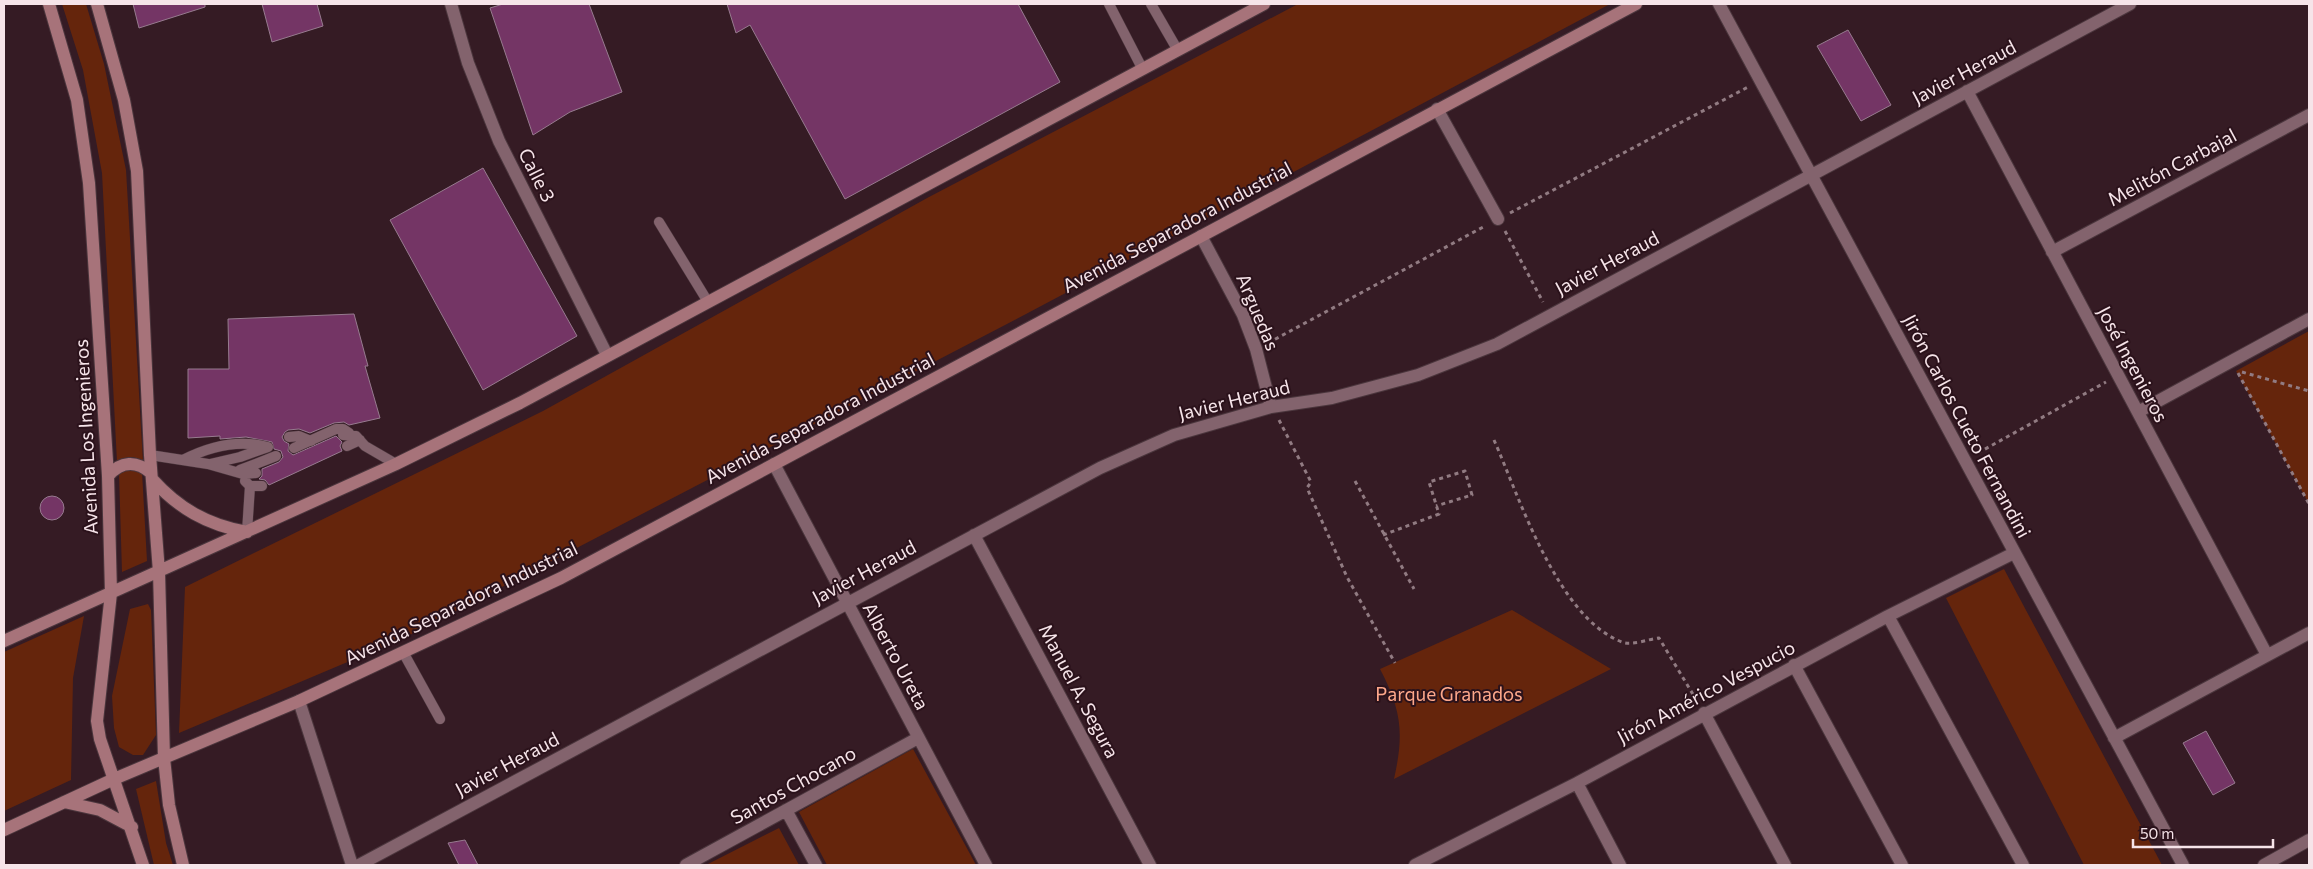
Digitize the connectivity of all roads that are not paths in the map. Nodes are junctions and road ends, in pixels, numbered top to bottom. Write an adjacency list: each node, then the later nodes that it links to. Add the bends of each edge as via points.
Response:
1 (49, 4): 38 (main road, Avenida Los Ingenieros, via 77,100 89,183)
2 (97, 4): 30 (main road, via 124,100 137,171)
3 (451, 4): 22 (street, Calle 3, via 468,63 499,141)
4 (1109, 4): 11 (lane)
5 (1151, 4): 10 (lane)
6 (1264, 4): 10 (main road)
7 (1636, 4): 13 (main road, Avenida Separadora Industrial)
8 (1719, 4): 15 (street, Jirón Carlos Cueto Fernandini)
9 (2130, 4): 12 (street, Javier Heraud)
10 (1177, 49): 11 (main road)
11 (1142, 68): 20 (main road)
12 (1967, 91): 15 (street, Javier Heraud); 19 (street, José Ingenieros)
13 (1437, 109): 16 (street); 18 (main road, Avenida Separadora Industrial)
14 (2309, 115): 19 (street, Melitón Carbajal)
15 (1811, 175): 23 (street, Javier Heraud, via 1496,344 1418,375 1332,398); 44 (street, Jirón Carlos Cueto Fernandini)
16 (1498, 219)
17 (659, 222): 20 (lane)
18 (1201, 236): 23 (street, Arguedas, via 1243,315); 35 (main road, Avenida Separadora Industrial)
19 (2052, 252): 24 (street, José Ingenieros)
20 (708, 302): 22 (main road)
21 (2309, 319): 24 (street)
22 (607, 355): 34 (main road, via 520,403)
23 (1271, 406): 43 (street, Javier Heraud, via 1174,435 1100,468)
24 (2138, 412): 52 (street, José Ingenieros)
25 (289, 438): 27 (lane, via 299,436)
26 (360, 440): 27 (lane, via 340,429); 28 (lane); 34 (lane)
27 (312, 441): 29 (lane)
28 (348, 446)
29 (294, 448)
30 (150, 456): 32 (lane); 39 (main road)
31 (276, 456): 36 (lane)
32 (184, 460): 33 (lane); 33 (lane, via 208,449 244,442 269,446)
33 (208, 464): 36 (lane)
34 (396, 464): 42 (main road)
35 (774, 464): 47 (street, Alberto Ureta); 51 (main road, Avenida Separadora Industrial, via 561,578)
36 (238, 473): 37 (lane); 40 (lane)
37 (256, 473)
38 (108, 476): 39 (main road, via 124,464 139,465); 46 (main road, Avenida Los Ingenieros)
39 (152, 476): 42 (main road, via 174,502 201,519); 45 (main road)
40 (250, 486): 41 (lane); 42 (lane)
41 (262, 486)
42 (246, 532): 45 (main road)
43 (974, 535): 47 (street, Javier Heraud); 75 (street, Manuel A. Segura)
44 (2014, 553): 48 (street, Jirón Américo Vespucio); 58 (street, Jirón Carlos Cueto Fernandini)
45 (159, 572): 46 (main road); 59 (main road)
46 (112, 593): 50 (main road); 60 (main road, Avenida Los Ingenieros, via 97,721)
47 (846, 603): 57 (street, Alberto Ureta); 71 (street, Javier Heraud)
48 (1888, 616): 53 (street, Jirón Américo Vespucio); 80 (street)
49 (2309, 633): 52 (street)
50 (4, 641)
51 (403, 652): 54 (main road, Avenida Separadora Industrial); 56 (lane)
52 (2267, 655): 58 (street)
53 (1794, 666): 55 (street, Jirón Américo Vespucio); 79 (street)
54 (299, 701): 59 (main road, Avenida Separadora Industrial); 70 (street)
55 (1704, 712): 61 (street, Jirón Américo Vespucio); 78 (street)
56 (440, 719)
57 (918, 738): 63 (street, Santos Chocano); 74 (street, Alberto Ureta)
58 (2114, 738): 81 (street, Jirón Carlos Cueto Fernandini)
59 (164, 758): 60 (main road, Avenida Separadora Industrial); 69 (main road, via 169,805)
60 (114, 780): 62 (main road, Avenida Separadora Industrial); 64 (main road, Avenida Los Ingenieros)
61 (1577, 782): 67 (street, Jirón Américo Vespucio); 77 (street)
62 (64, 802): 64 (main road, via 100,810); 65 (main road, Avenida Separadora Industrial)
63 (786, 810): 72 (street, Santos Chocano); 73 (street)
64 (132, 828): 68 (main road, Avenida Los Ingenieros)
65 (4, 830)
66 (2309, 840): 82 (street)
67 (1437, 860): 76 (street, Jirón Américo Vespucio)
68 (143, 865)
69 (183, 865)
70 (352, 865)
71 (359, 865)
72 (686, 865)
73 (816, 865)
74 (986, 865)
75 (1150, 865)
76 (1415, 865)
77 (1620, 865)
78 (1785, 865)
79 (1902, 865)
80 (2024, 865)
81 (2183, 865)
82 (2264, 865)

